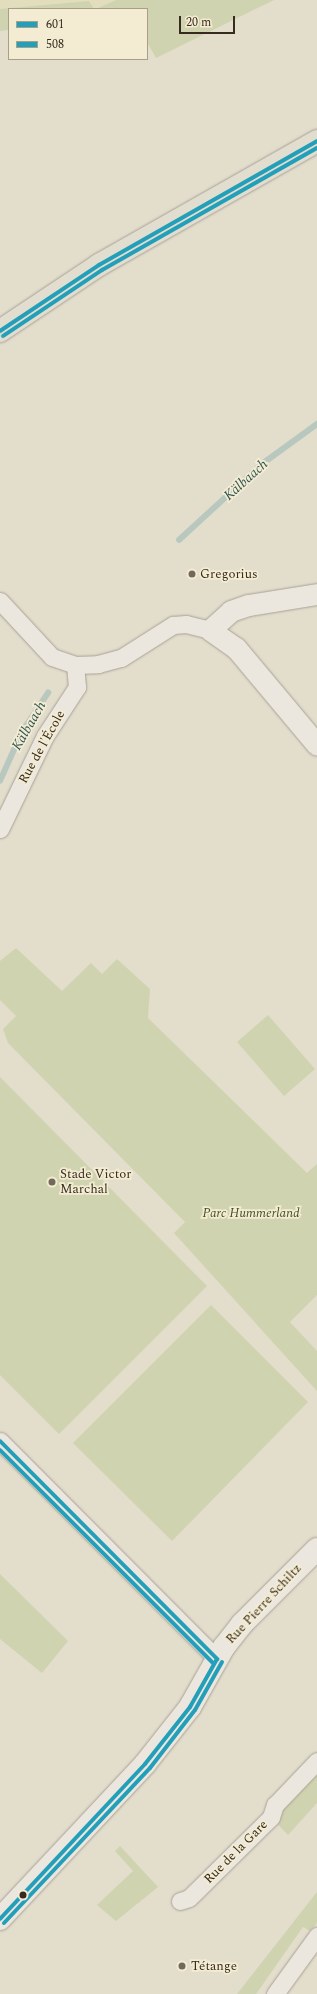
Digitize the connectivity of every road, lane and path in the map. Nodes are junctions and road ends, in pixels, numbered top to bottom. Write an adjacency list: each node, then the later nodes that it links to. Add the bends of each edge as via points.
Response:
1 (317, 141): 2 (main road, via 99,265)
2 (0, 332)
3 (317, 594): 5 (street, via 248,605 231,611)
4 (0, 601): 6 (street, via 52,656)
5 (210, 630): 6 (street, via 186,624 173,625 120,658 98,664); 7 (street, via 236,648)
6 (75, 665): 8 (street, Rue de l'École, via 77,687 45,736)
7 (317, 745)
8 (0, 829)
9 (0, 1441): 11 (street)
10 (317, 1549): 11 (main road, Rue Pierre Schiltz, via 242,1624)
11 (217, 1659): 14 (main road, Rue Pierre Schiltz, via 190,1708 145,1764)
12 (317, 1761): 13 (street, Rue de la Gare, via 275,1805 271,1817 189,1898)
13 (180, 1901)
14 (0, 1919)
15 (317, 1936): 16 (street)
16 (275, 1994)

